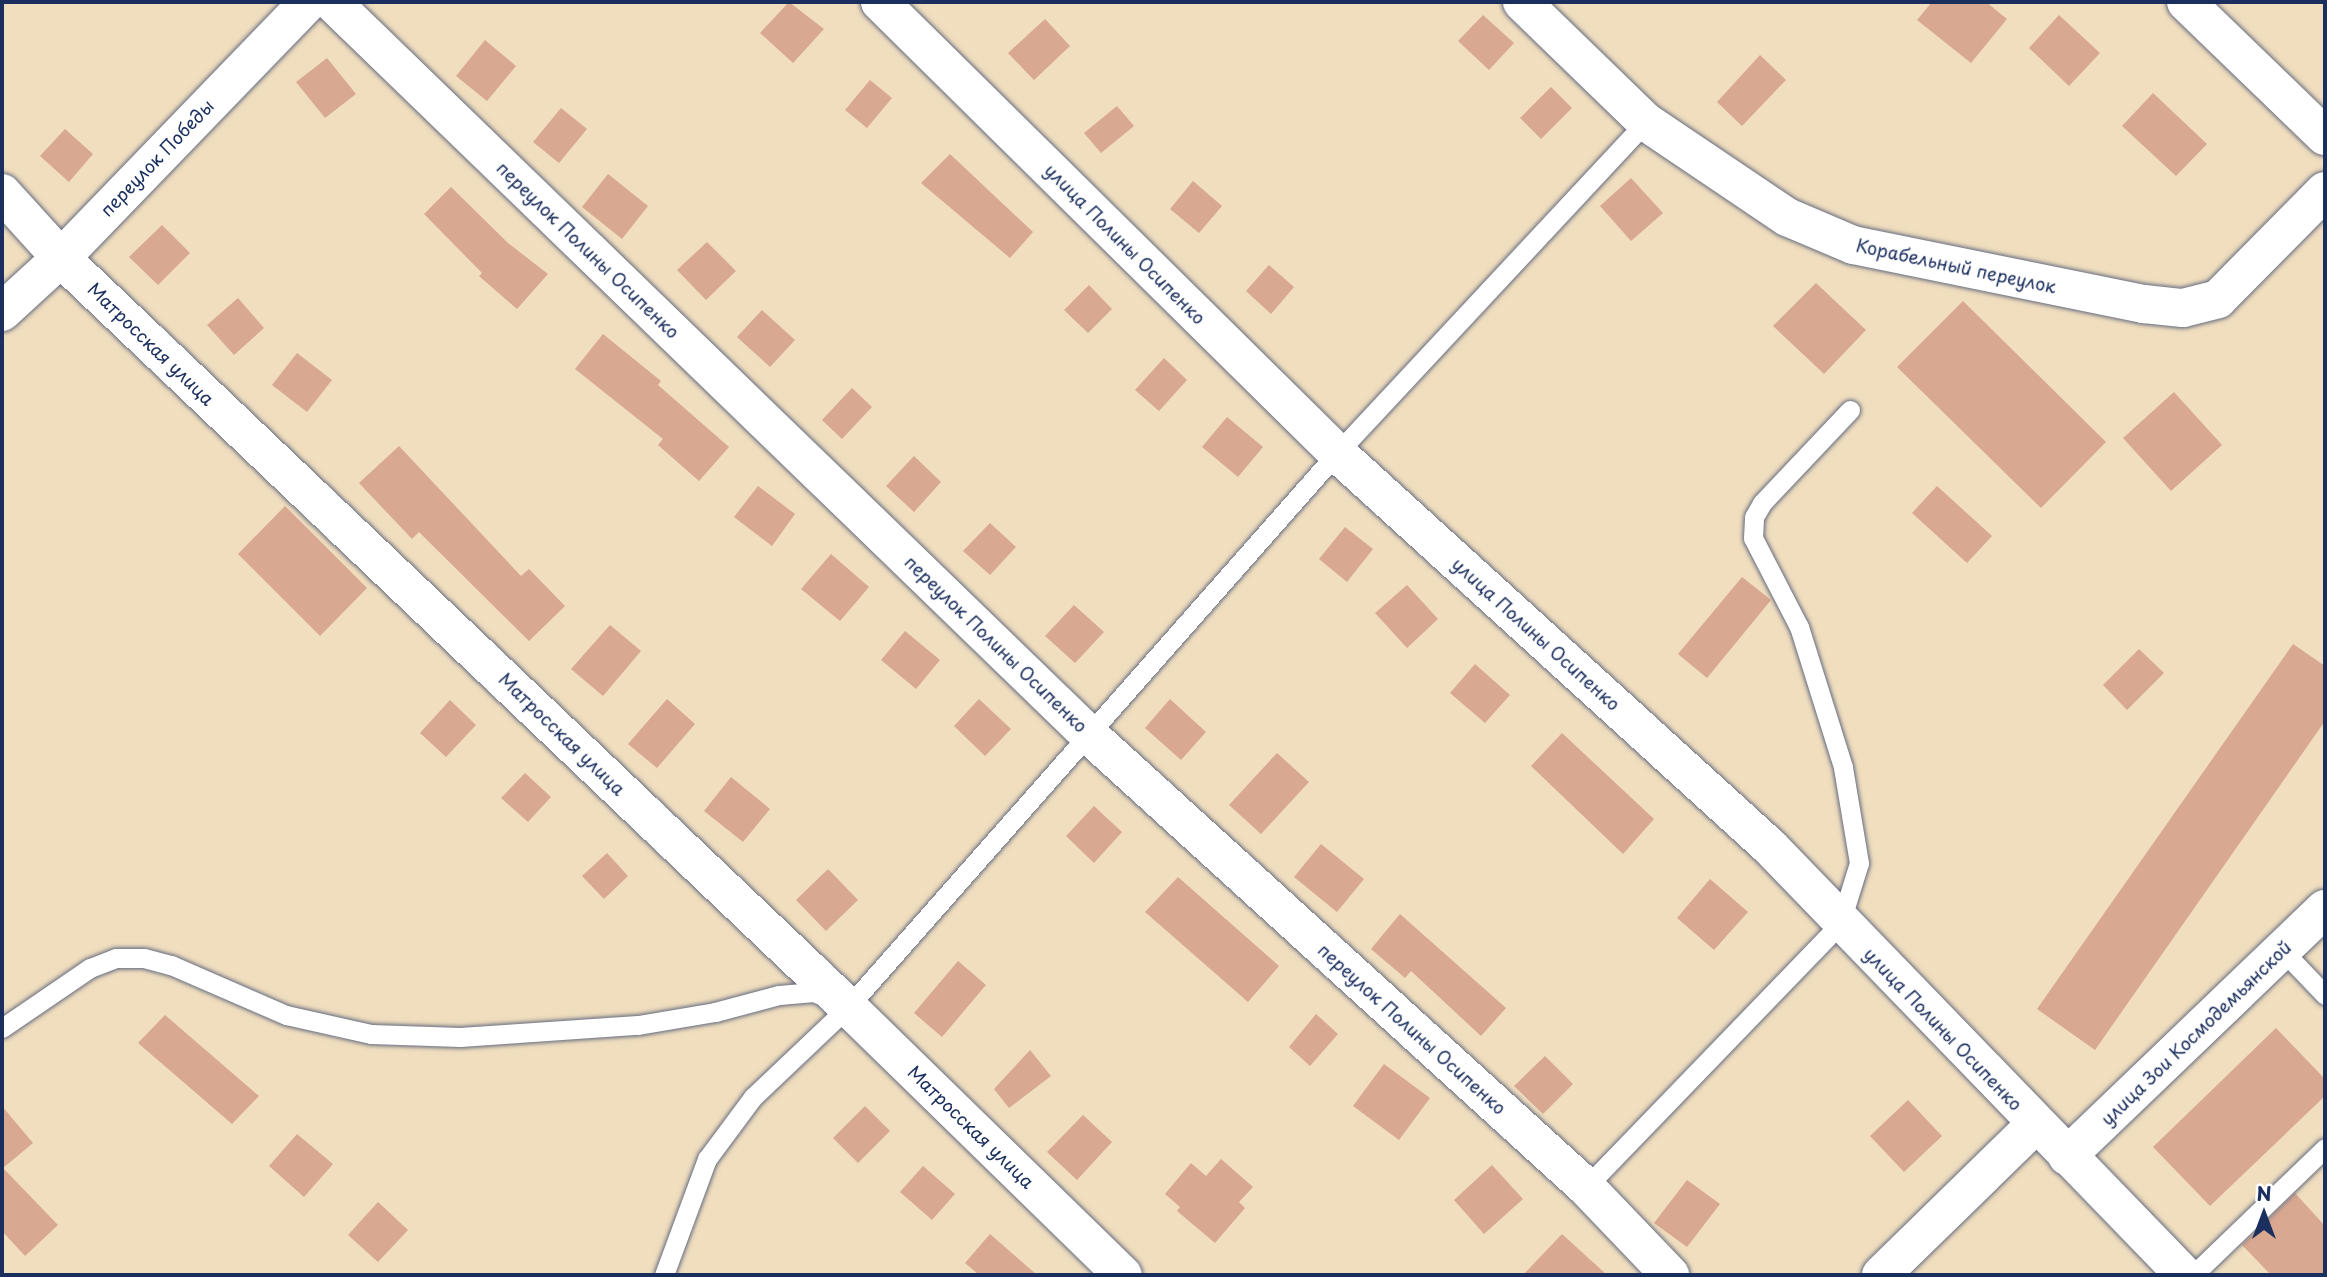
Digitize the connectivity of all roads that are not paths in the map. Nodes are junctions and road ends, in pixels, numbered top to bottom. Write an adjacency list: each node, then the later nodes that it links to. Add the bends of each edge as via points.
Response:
1 (308, 2): 10 (street, переулок Победы)
2 (332, 2): 14 (street, переулок Полины Осипенко)
3 (880, 2): 13 (street, улица Полины Осипенко)
4 (1522, 2): 6 (street, Корабельный переулок)
5 (2186, 2): 7 (street)
6 (1646, 122): 8 (street, Корабельный переулок, via 1787,217 1853,245 2183,308 2218,299); 13 (lane)
7 (2325, 136)
8 (2325, 191)
9 (2, 193): 10 (street, Матросская улица)
10 (61, 258): 11 (street, переулок Победы); 19 (street, Матросская улица)
11 (2, 312)
12 (1850, 410): 16 (lane, via 1762,503 1754,517 1753,538 1799,627 1843,766 1859,863)
13 (1337, 453): 14 (lane); 16 (street, улица Полины Осипенко, via 1770,847)
14 (1087, 733): 19 (lane, via 1034,801); 24 (street, переулок Полины Осипенко)
15 (2325, 909): 17 (street, улица Зои Космодемьянской)
16 (1840, 924): 21 (street, улица Полины Осипенко); 24 (lane)
17 (2283, 951): 18 (lane); 23 (street, улица Зои Космодемьянской)
18 (2325, 995)
19 (848, 1007): 20 (lane, via 814,992 638,1025 460,1037 371,1034 286,1015 172,965 144,957 116,957 90,968); 25 (lane, via 753,1097 707,1159); 26 (street, Матросская улица)
20 (2, 1028)
21 (2036, 1124): 23 (street, улица Полины Осипенко); 28 (street)
22 (2325, 1147): 30 (lane)
23 (2067, 1156): 29 (street, улица Полины Осипенко)
24 (1586, 1187): 27 (street, переулок Полины Осипенко)
25 (664, 1275)
26 (1123, 1275)
27 (1670, 1275)
28 (1881, 1275)
29 (2184, 1275)
30 (2193, 1275)

